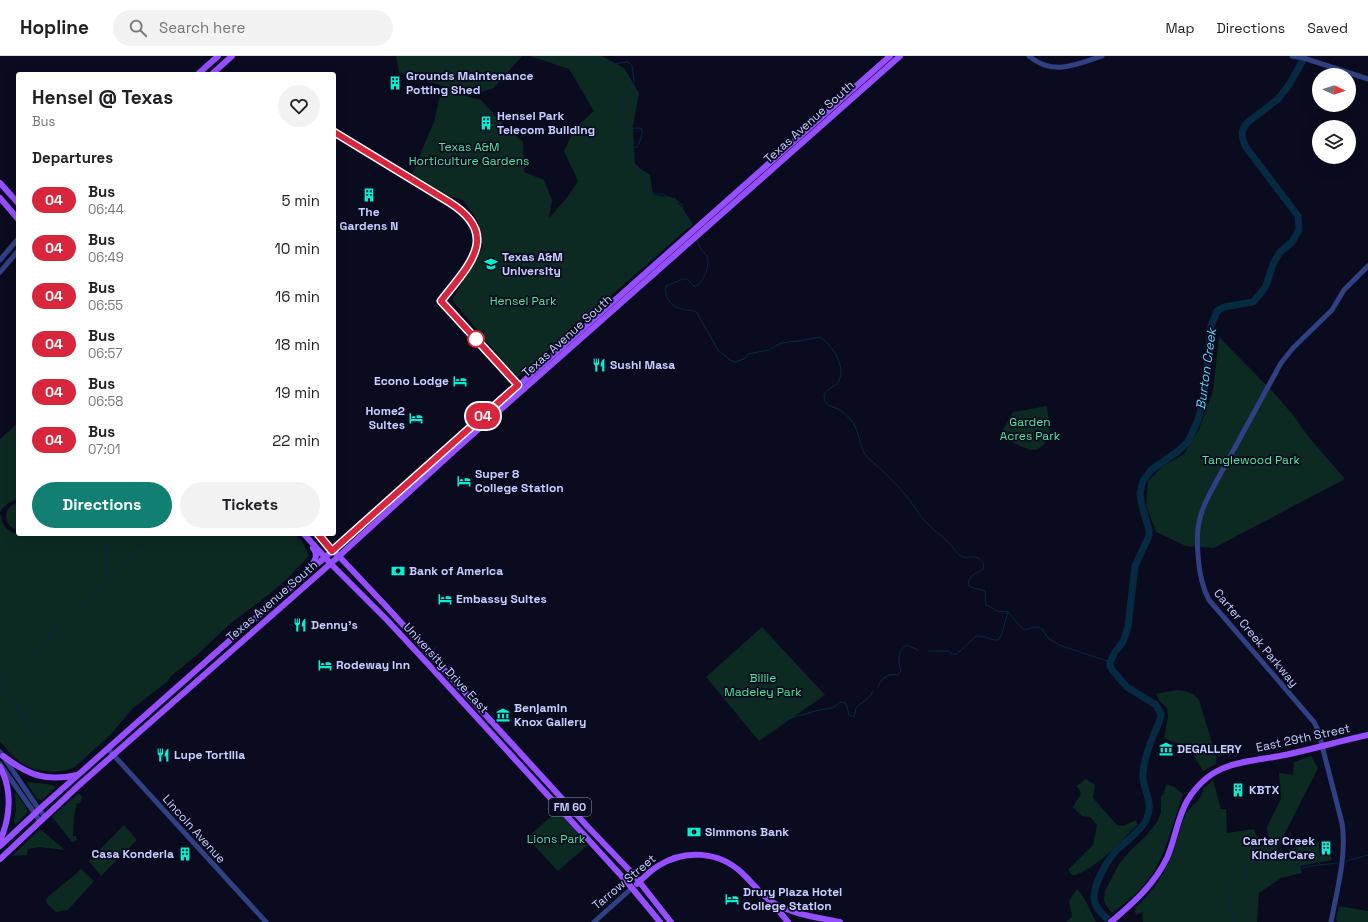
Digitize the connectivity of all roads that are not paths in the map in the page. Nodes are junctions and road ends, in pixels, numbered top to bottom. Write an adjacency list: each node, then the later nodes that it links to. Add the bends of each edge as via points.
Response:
1 (218, 56): 8 (main road)
2 (232, 56): 9 (main road)
3 (890, 56): 11 (main road, Texas Avenue South)
4 (900, 56): 12 (main road, Texas Avenue South)
5 (1029, 56): 6 (street, via 1041,64 1056,68)
6 (1102, 56)
7 (1292, 56): 10 (street)
8 (200, 72)
9 (214, 72)
10 (1368, 79)
11 (863, 80): 12 (main road, via 862,86 838,107); 13 (main road, Texas Avenue South)
12 (838, 111): 16 (main road, Texas Avenue South)
13 (768, 164): 16 (main road, via 764,172 738,196); 17 (main road, Texas Avenue South)
14 (0, 183): 18 (main road)
15 (0, 198): 19 (main road)
16 (738, 199): 20 (main road, Texas Avenue South)
17 (728, 200): 20 (main road, via 726,206); 26 (main road, Texas Avenue South)
18 (16, 201)
19 (16, 217)
20 (699, 234): 27 (main road, Texas Avenue South)
21 (16, 241): 23 (street)
22 (16, 253): 25 (street)
23 (0, 260)
24 (1368, 266): 39 (street, Carter Creek Parkway, via 1344,290 1332,310 1281,363 1206,502 1197,533 1198,571 1206,593 1314,722)
25 (0, 272)
26 (518, 385): 27 (main road, via 517,391 494,412); 31 (main road, Texas Avenue South)
27 (493, 417): 33 (main road, Texas Avenue South)
28 (306, 536): 30 (main road, FM 60)
29 (320, 536): 31 (main road, FM 60)
30 (309, 539): 32 (main road, FM 60); 35 (main road, via 316,559)
31 (332, 551): 32 (main road, Texas Avenue South); 33 (main road, FM 60)
32 (325, 557): 34 (main road, University Drive East / FM 60); 35 (main road, Texas Avenue South)
33 (338, 557): 34 (main road, Texas Avenue South); 44 (main road, University Drive East / FM 60)
34 (331, 564): 37 (main road, Texas Avenue South); 41 (main road, University Drive East / FM 60, via 387,620)
35 (307, 572): 36 (main road, Texas Avenue South)
36 (188, 678): 37 (main road); 40 (main road, Texas Avenue South)
37 (194, 684): 43 (main road, Texas Avenue South)
38 (1368, 735): 39 (main road, East 29th Street)
39 (1322, 746): 60 (main road, East 29th Street, via 1241,762 1224,768 1206,779 1182,811 1166,858 1156,878); 68 (street, Carter Creek Parkway, via 1344,835)
40 (108, 749): 43 (street, Lincoln Avenue); 47 (main road, Texas Avenue South)
41 (508, 751): 44 (main road); 48 (main road, University Drive East / FM 60)
42 (2, 754): 47 (main road, via 21,769 40,776 62,778); 50 (street)
43 (114, 755): 51 (main road, Texas Avenue South); 62 (street, Lincoln Avenue)
44 (525, 758): 49 (main road, University Drive East / FM 60)
45 (0, 764): 50 (street)
46 (0, 767): 54 (main road, via 6,782 9,805 6,826)
47 (79, 774): 50 (main road, Texas Avenue South)
48 (528, 774): 49 (main road, via 534,773); 52 (main road, University Drive East / FM 60)
49 (549, 784): 53 (main road, University Drive East / FM 60)
50 (37, 811): 51 (street); 55 (main road, Texas Avenue South)
51 (43, 819): 56 (main road, Texas Avenue South)
52 (571, 820): 53 (main road, via 584,828); 58 (main road, University Drive East / FM 60)
53 (588, 827): 57 (main road, University Drive East / FM 60)
54 (0, 842)
55 (0, 846)
56 (0, 859)
57 (640, 881): 58 (main road, Tarrow Street); 59 (main road, Tarrow Street, via 656,867 675,858 686,855 710,855 735,866); 65 (main road, University Drive East / FM 60)
58 (632, 888): 63 (street, Tarrow Street); 64 (main road, University Drive East / FM 60)
59 (770, 901): 61 (main road, Tarrow Street, via 794,912); 66 (main road)
60 (1114, 920)
61 (830, 921): 67 (main road, Tarrow Street)
62 (266, 922)
63 (594, 922)
64 (660, 922)
65 (671, 922)
66 (788, 922)
67 (840, 922)
68 (1331, 922)

